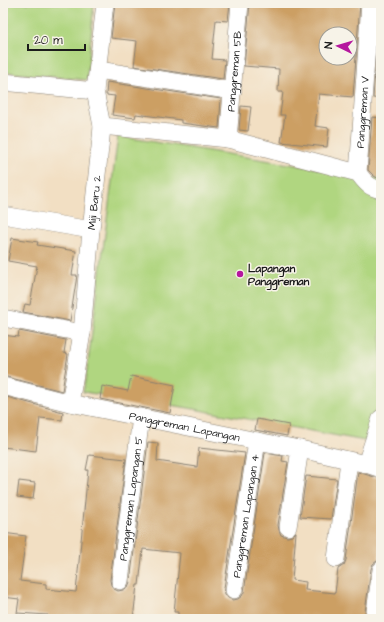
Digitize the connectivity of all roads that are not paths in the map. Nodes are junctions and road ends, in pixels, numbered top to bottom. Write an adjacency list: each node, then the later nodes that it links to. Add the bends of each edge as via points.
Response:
1 (105, 3): 4 (street, Miji Baru 2)
2 (240, 3): 7 (street, Panggreman 5B)
3 (370, 3): 10 (street, Panggreman V)
4 (98, 70): 6 (street, Miji Baru 2); 7 (street)
5 (3, 82): 6 (street)
6 (95, 91): 8 (street, Miji Baru 2)
7 (232, 91): 9 (street, Panggreman 5B)
8 (102, 126): 9 (street); 13 (street, Miji Baru 2)
9 (228, 139): 10 (street)
10 (358, 173): 11 (street, via 367,185)
11 (381, 190)
12 (3, 215): 13 (street)
13 (91, 230): 15 (street, Miji Baru 2)
14 (3, 318): 15 (street)
15 (82, 333): 17 (street, Miji Baru 2)
16 (3, 386): 17 (street, Panggreman Lapangan)
17 (70, 403): 18 (street, Panggreman Lapangan)
18 (141, 417): 20 (street, Panggreman Lapangan); 26 (street, Panggreman Lapangan 5)
19 (381, 418): 22 (street)
20 (257, 441): 21 (street, Panggreman Lapangan); 27 (street, Panggreman Lapangan 4)
21 (300, 449): 22 (street, Panggreman Lapangan); 23 (street)
22 (365, 465): 24 (street)
23 (288, 527)
24 (336, 559)
25 (381, 570): 28 (street)
26 (120, 581)
27 (234, 590)
28 (374, 619)

